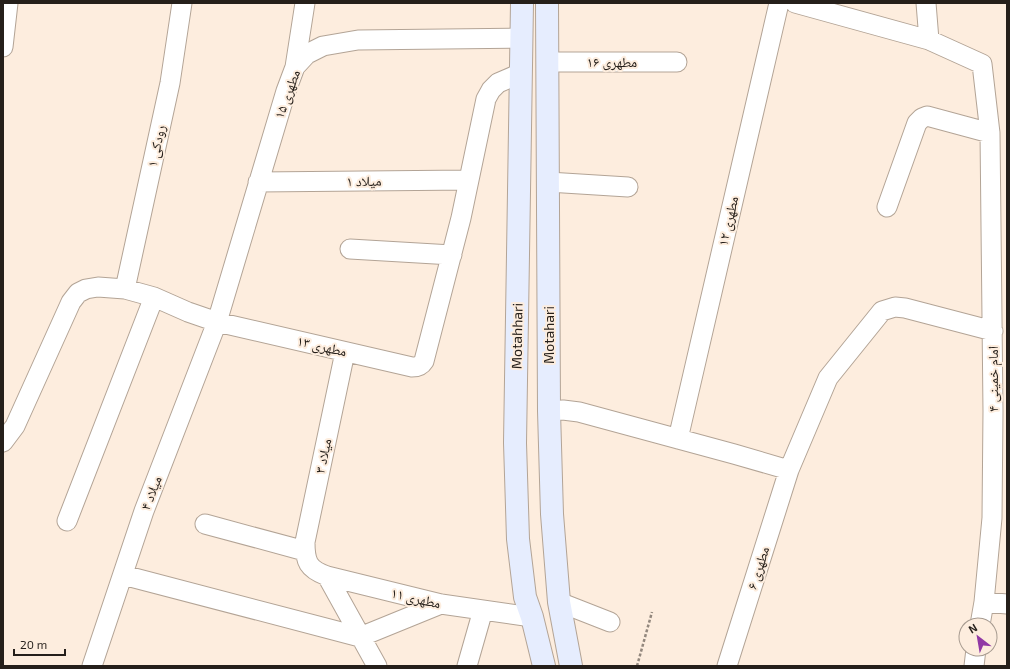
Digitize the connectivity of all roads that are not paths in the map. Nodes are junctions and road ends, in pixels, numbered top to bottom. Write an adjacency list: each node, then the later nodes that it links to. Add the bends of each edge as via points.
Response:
1 (8, 3): 11 (street)
2 (182, 3): 24 (street, رودکی ۱, via 170,83)
3 (306, 3): 14 (street)
4 (522, 3): 9 (main road, Motahhari)
5 (547, 3): 12 (main road, Motahari)
6 (779, 3): 30 (street, مطهری ۱۲)
7 (796, 3): 10 (street)
8 (926, 3): 10 (street)
9 (522, 38): 14 (street, مطهری ۱۵, via 358,40 323,46 307,54); 15 (main road, Motahhari)
10 (929, 40): 16 (street, امام خمینی ۴, via 982,64)
11 (3, 47)
12 (548, 62): 13 (street, مطهری ۱۶); 19 (main road, Motahari)
13 (678, 62)
14 (295, 67): 18 (street, مطهری ۱۵)
15 (521, 73): 17 (street, مطهری ۱۳, via 498,83 486,99); 43 (main road, Motahhari, via 515,450 518,539 525,597)
16 (990, 133): 21 (street, via 927,116 922,118); 27 (street, امام خمینی ۴)
17 (469, 180): 18 (street, میلاد ۱); 23 (street, مطهری ۱۳)
18 (258, 182): 26 (street, مطهری ۱۵)
19 (548, 182): 20 (street); 29 (main road, Motahari)
20 (628, 187)
21 (887, 207)
22 (350, 249): 23 (street)
23 (452, 255): 28 (street, مطهری ۱۳, via 422,365 412,367)
24 (125, 289): 25 (street, مطهری ۱۳); 31 (street, مطهری ۱۳, via 98,287 78,293 71,302 15,426)
25 (154, 297): 26 (street, مطهری ۱۳); 33 (street)
26 (217, 322): 28 (street, مطهری ۱۳); 36 (street, میلاد ۴, via 144,511)
27 (993, 331): 32 (street, مطهری ۶, via 905,308 895,307 882,311 828,378); 39 (street, امام خمینی ۴, via 992,518)
28 (345, 352): 35 (street, میلاد ۳, via 305,542)
29 (549, 411): 30 (street, via 579,412); 38 (main road, Motahari, via 552,514)
30 (678, 439): 32 (street)
31 (3, 442)
32 (789, 470): 52 (street, مطهری ۶)
33 (67, 521)
34 (205, 524): 35 (street)
35 (306, 556): 37 (street, مطهری ۱۱, via 311,568)
36 (123, 575): 46 (street); 47 (street, میلاد ۴)
37 (327, 576): 40 (street, مطهری ۱۱); 46 (street)
38 (559, 602): 45 (street); 51 (main road, Motahari)
39 (984, 602): 41 (street); 44 (street, امام خمینی ۴)
40 (441, 604): 42 (street, مطهری ۱۱); 46 (street)
41 (1007, 604)
42 (483, 610): 43 (street, مطهری ۱۱); 49 (street)
43 (532, 617): 50 (main road, Motahhari)
44 (981, 617)
45 (610, 622)
46 (360, 637): 48 (street)
47 (92, 666)
48 (377, 666)
49 (467, 666)
50 (544, 666)
51 (571, 666)
52 (727, 666)

